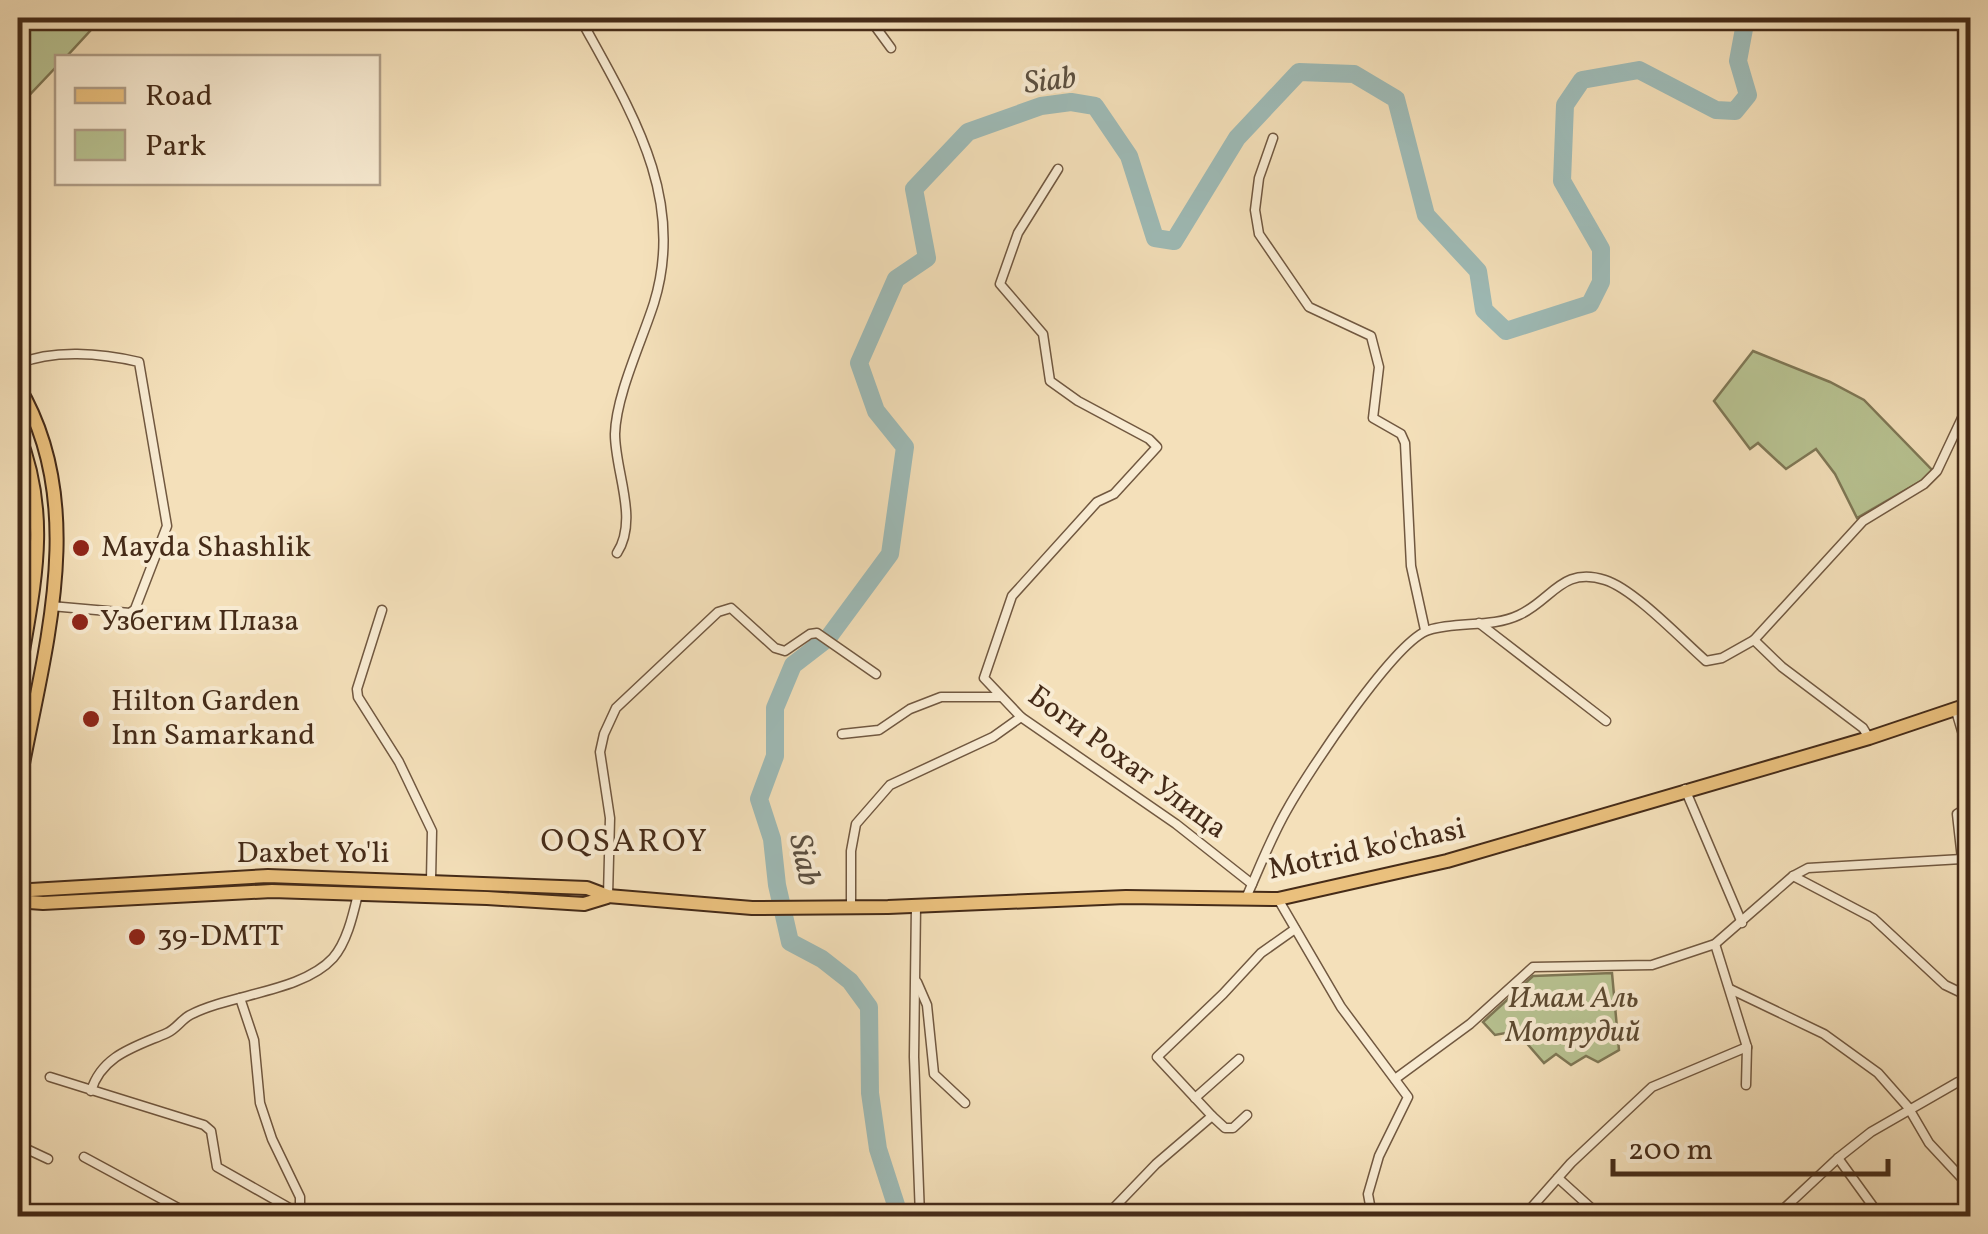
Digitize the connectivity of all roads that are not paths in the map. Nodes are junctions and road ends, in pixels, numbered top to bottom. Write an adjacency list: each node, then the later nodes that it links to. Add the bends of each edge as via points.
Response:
1 (580, 18): 10 (street, via 652,160 663,206 660,282 615,430 627,528)
2 (869, 18): 3 (street)
3 (891, 48)
4 (1273, 138): 14 (street, via 1254,210 1260,234 1309,306 1370,336 1379,367 1374,422 1406,443 1411,566)
5 (1058, 170): 18 (street, Боги Рохат Улица, via 1018,233 1000,284 1043,334 1050,381 1157,447 1012,596 984,678)
6 (18, 364): 11 (street, via 54,354 139,362 167,526 130,613)
7 (18, 386): 11 (main road, via 45,444 54,493 58,541)
8 (1970, 401): 15 (street, via 1937,470 1863,521)
9 (18, 433): 17 (main road, via 36,495 39,541)
10 (617, 552)
11 (51, 606): 27 (main road)
12 (382, 610): 31 (street, via 358,696 432,831)
13 (1478, 623): 14 (street); 15 (street, via 1513,619 1575,577 1622,587 1706,661); 22 (street)
14 (1426, 630): 32 (street, via 1393,660 1315,764)
15 (1754, 640): 24 (street)
16 (876, 674): 35 (street, via 817,634 785,651 775,648 724,608 616,708 604,734)
17 (18, 680)
18 (1000, 697): 21 (street, Боги Рохат Улица); 23 (street, via 941,697 880,730)
19 (1970, 704): 20 (main road, Motrid ko'chasi)
20 (1956, 711): 24 (main road, Motrid ko'chasi); 25 (street)
21 (1022, 717): 32 (street, Боги Рохат Улица); 40 (street, via 890,785 856,824)
22 (1606, 721)
23 (842, 734)
24 (1869, 738): 26 (main road, Motrid ko'chasi)
25 (1970, 758)
26 (1684, 789): 37 (main road, Motrid ko'chasi, via 1447,861); 41 (street)
27 (18, 790)
28 (1970, 806): 29 (street, via 1957,814)
29 (1966, 861): 30 (street, via 1808,868)
30 (1793, 876): 41 (street); 46 (street, via 1873,918 1946,985)
31 (431, 880): 34 (main road, Daxbet Yo'li, via 268,876); 35 (main road, Daxbet Yo'li, via 587,888)
32 (1252, 884): 36 (street)
33 (358, 894): 34 (main road, Daxbet Yo'li, via 194,893 43,902); 35 (main road, Daxbet Yo'li, via 584,904); 47 (street, via 342,942 326,965)
34 (18, 896)
35 (608, 896): 39 (main road, Daxbet Yo'li)
36 (1246, 898): 37 (main road, Motrid ko'chasi); 38 (main road, Motrid ko'chasi)
37 (1278, 899): 42 (street)
38 (916, 906): 40 (main road, Motrid ko'chasi); 44 (street)
39 (752, 908): 40 (main road, Motrid ko'chasi)
40 (851, 908)
41 (1742, 923): 43 (street)
42 (1295, 929): 51 (street); 55 (street, via 1261,953 1157,1057)
43 (1715, 944): 45 (street); 51 (street, via 1652,965 1532,967 1462,1031)
44 (914, 978): 56 (street, via 927,1005 934,1074); 68 (street)
45 (1730, 989): 48 (street); 57 (street, via 1824,1034 1878,1073)
46 (1970, 997)
47 (240, 998): 54 (street, via 192,1014 172,1031 118,1055 102,1067); 66 (street, via 254,1040 260,1104 300,1196)
48 (1747, 1047): 53 (street); 64 (street, via 1652,1087)
49 (1238, 1059): 55 (street)
50 (50, 1077): 54 (street)
51 (1395, 1079): 70 (street, via 1408,1096 1379,1156 1368,1194)
52 (1958, 1082): 57 (street)
53 (1746, 1085)
54 (90, 1091): 66 (street, via 204,1124 218,1167)
55 (1195, 1098): 59 (street)
56 (965, 1103)
57 (1910, 1112): 62 (street); 65 (street, via 1928,1143)
58 (1247, 1115): 59 (street, via 1232,1128)
59 (1212, 1116): 69 (street)
60 (18, 1145): 63 (street)
61 (84, 1156): 67 (street)
62 (1838, 1158): 73 (street); 74 (street)
63 (48, 1159)
64 (1558, 1178): 71 (street); 72 (street)
65 (1970, 1187)
66 (300, 1215)
67 (193, 1216)
68 (920, 1216)
69 (1106, 1216)
70 (1372, 1216)
71 (1524, 1216)
72 (1600, 1216)
73 (1776, 1216)
74 (1880, 1216)

